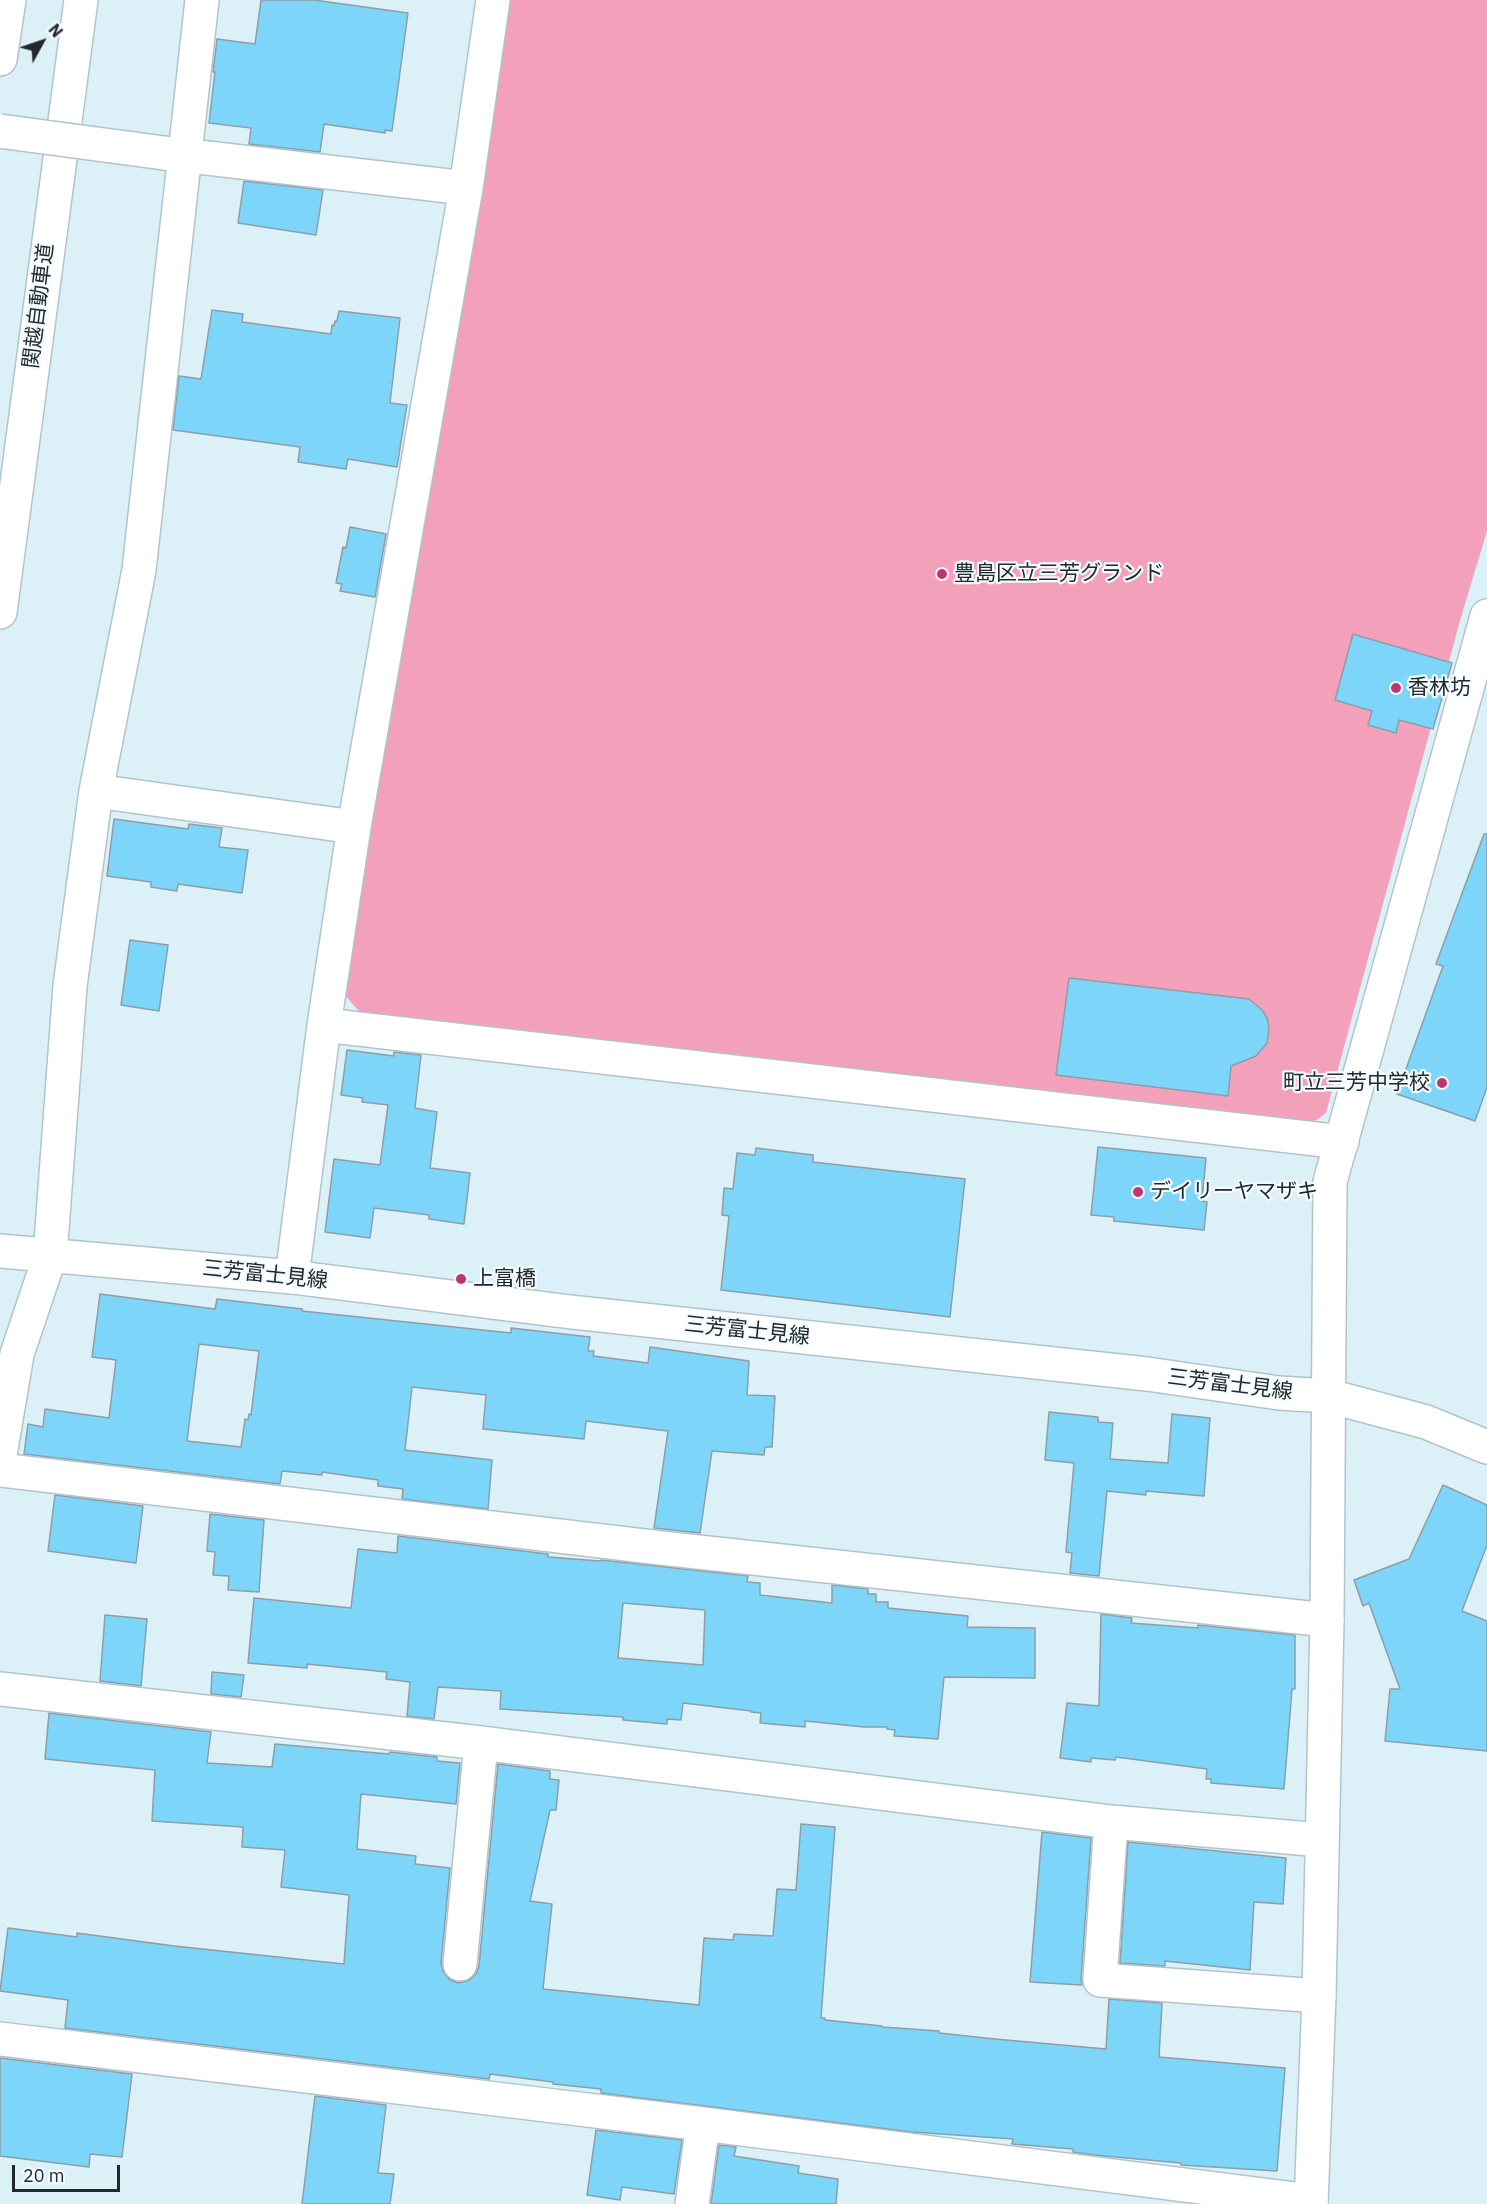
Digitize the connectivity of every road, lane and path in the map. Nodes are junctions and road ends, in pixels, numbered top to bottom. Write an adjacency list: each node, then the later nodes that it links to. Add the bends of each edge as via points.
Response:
1 (9, 0): 5 (main road)
2 (81, 0): 9 (main road, 関越自動車道)
3 (202, 0): 7 (main road)
4 (493, 0): 8 (main road)
5 (0, 59)
6 (0, 131): 7 (main road, bridge)
7 (175, 155): 8 (main road); 11 (main road, via 139,570)
8 (466, 188): 12 (main road)
9 (0, 612)
10 (1487, 616): 14 (main road)
11 (96, 791): 12 (main road); 16 (main road, via 70,986)
12 (354, 827): 13 (main road)
13 (324, 1025): 14 (main road); 17 (main road)
14 (1342, 1142): 18 (main road, via 1330,1182)
15 (5, 1252): 16 (main road, 三芳富士見線)
16 (50, 1256): 17 (main road, 三芳富士見線); 20 (main road, via 17,1354)
17 (292, 1277): 18 (main road, 三芳富士見線, via 583,1313 1135,1372 1285,1394)
18 (1329, 1396): 19 (main road, 三芳富士見線, via 1426,1422); 22 (main road)
19 (1487, 1447)
20 (0, 1455)
21 (0, 1470): 22 (main road)
22 (1327, 1620): 26 (main road)
23 (0, 1689): 24 (main road)
24 (481, 1743): 25 (main road); 27 (main road)
25 (1111, 1822): 26 (main road); 28 (main road, via 1100,1980)
26 (1322, 1840): 28 (main road)
27 (460, 1964)
28 (1319, 1996): 31 (main road)
29 (0, 2039): 30 (main road)
30 (704, 2124): 31 (main road); 32 (main road)
31 (1311, 2202)
32 (692, 2204)

